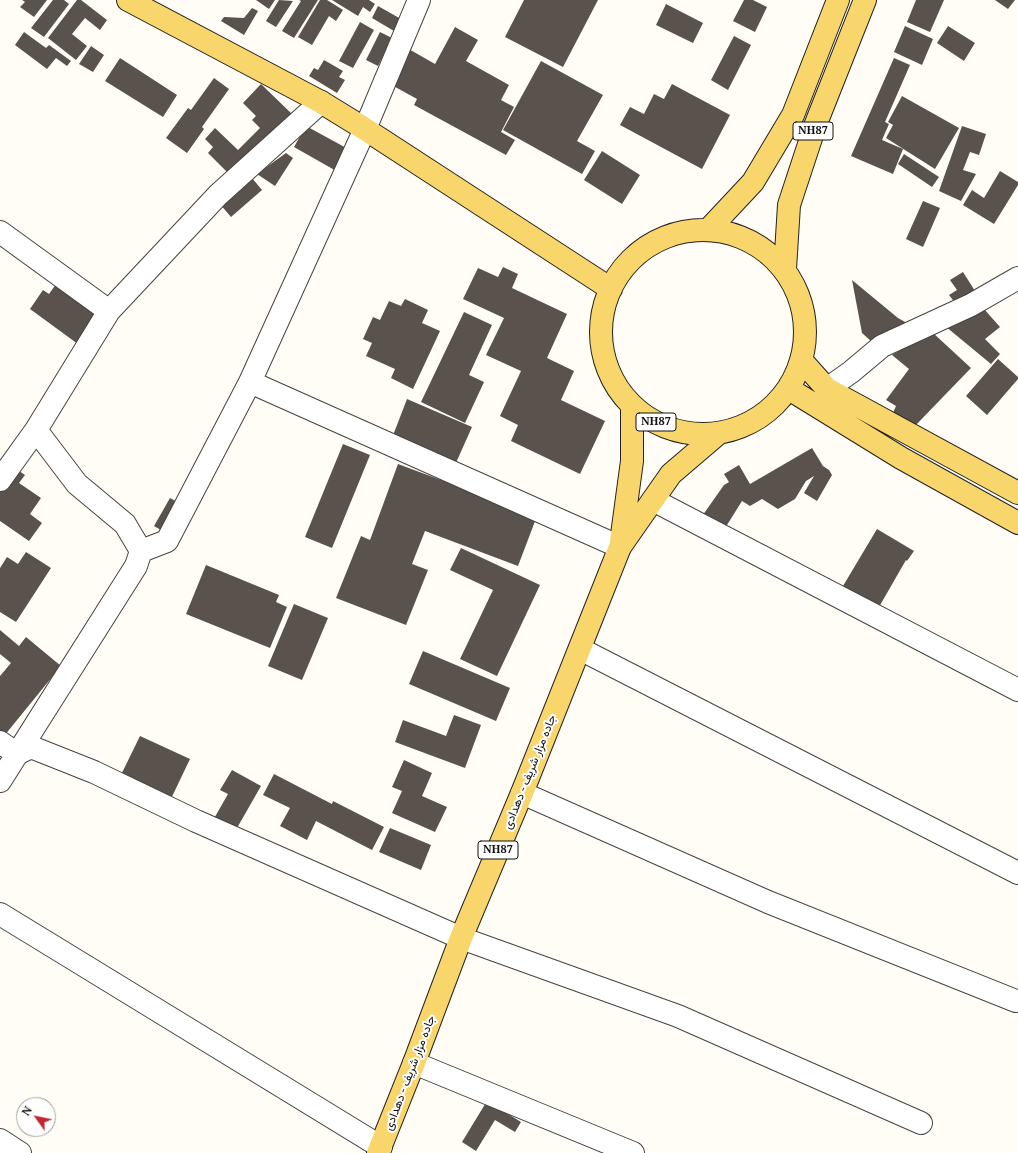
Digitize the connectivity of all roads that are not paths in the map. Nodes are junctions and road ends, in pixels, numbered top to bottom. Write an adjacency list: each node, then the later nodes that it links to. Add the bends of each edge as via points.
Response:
1 (128, 0): 5 (main road)
2 (419, 0): 6 (street)
3 (838, 0): 7 (main road, NH87, via 793,115 753,182)
4 (865, 0): 9 (main road, NH87, via 815,126 789,205)
5 (321, 102): 6 (main road); 12 (street, via 218,195)
6 (365, 129): 11 (main road); 14 (street)
7 (708, 229): 9 (main road, NH87, via 730,232 751,240 770,253); 11 (main road, NH87, via 684,231 662,238 640,251 624,268)
8 (0, 232): 12 (street)
9 (785, 269): 13 (main road, NH87, via 800,297 804,316 806,329)
10 (1018, 278): 16 (street, via 971,305 882,346)
11 (611, 289): 17 (main road, NH87, via 604,306 601,324 605,359 611,376)
12 (109, 312): 18 (street)
13 (802, 361): 15 (main road, NH87); 16 (main road)
14 (250, 382): 24 (street); 25 (street, via 167,541)
15 (789, 388): 19 (main road, NH87, via 764,414 746,425); 23 (main road, via 901,458)
16 (827, 389): 21 (main road)
17 (632, 406): 19 (main road, NH87, via 651,420 672,429 695,434); 24 (main road, NH87, via 632,460)
18 (36, 430): 20 (street); 25 (street, via 77,484 125,524)
19 (719, 433): 22 (main road, NH87, via 670,474)
20 (0, 480)
21 (1018, 493)
22 (653, 500): 24 (main road, NH87); 27 (street)
23 (1018, 523)
24 (620, 547): 26 (main road, جاده مزار شریف - دهدادی / NH87)
25 (141, 551): 28 (street, via 136,566)
26 (580, 649): 30 (main road, جاده مزار شریف - دهدادی / NH87); 31 (street)
27 (1018, 690)
28 (9, 748): 29 (street); 33 (street, via 31,747 94,772 196,821)
29 (0, 782)
30 (522, 793): 33 (main road, جاده مزار شریف - دهدادی / NH87); 34 (street, via 768,902)
31 (1018, 873)
32 (0, 914): 38 (street)
33 (461, 938): 35 (main road, جاده مزار شریف - دهدادی / NH87); 36 (street, via 678,1016)
34 (1016, 1001)
35 (414, 1063): 38 (main road, جاده مزار شریف - دهدادی / NH87); 40 (street)
36 (921, 1123)
37 (0, 1140): 39 (street)
38 (379, 1150)
39 (20, 1153)
40 (633, 1153)

